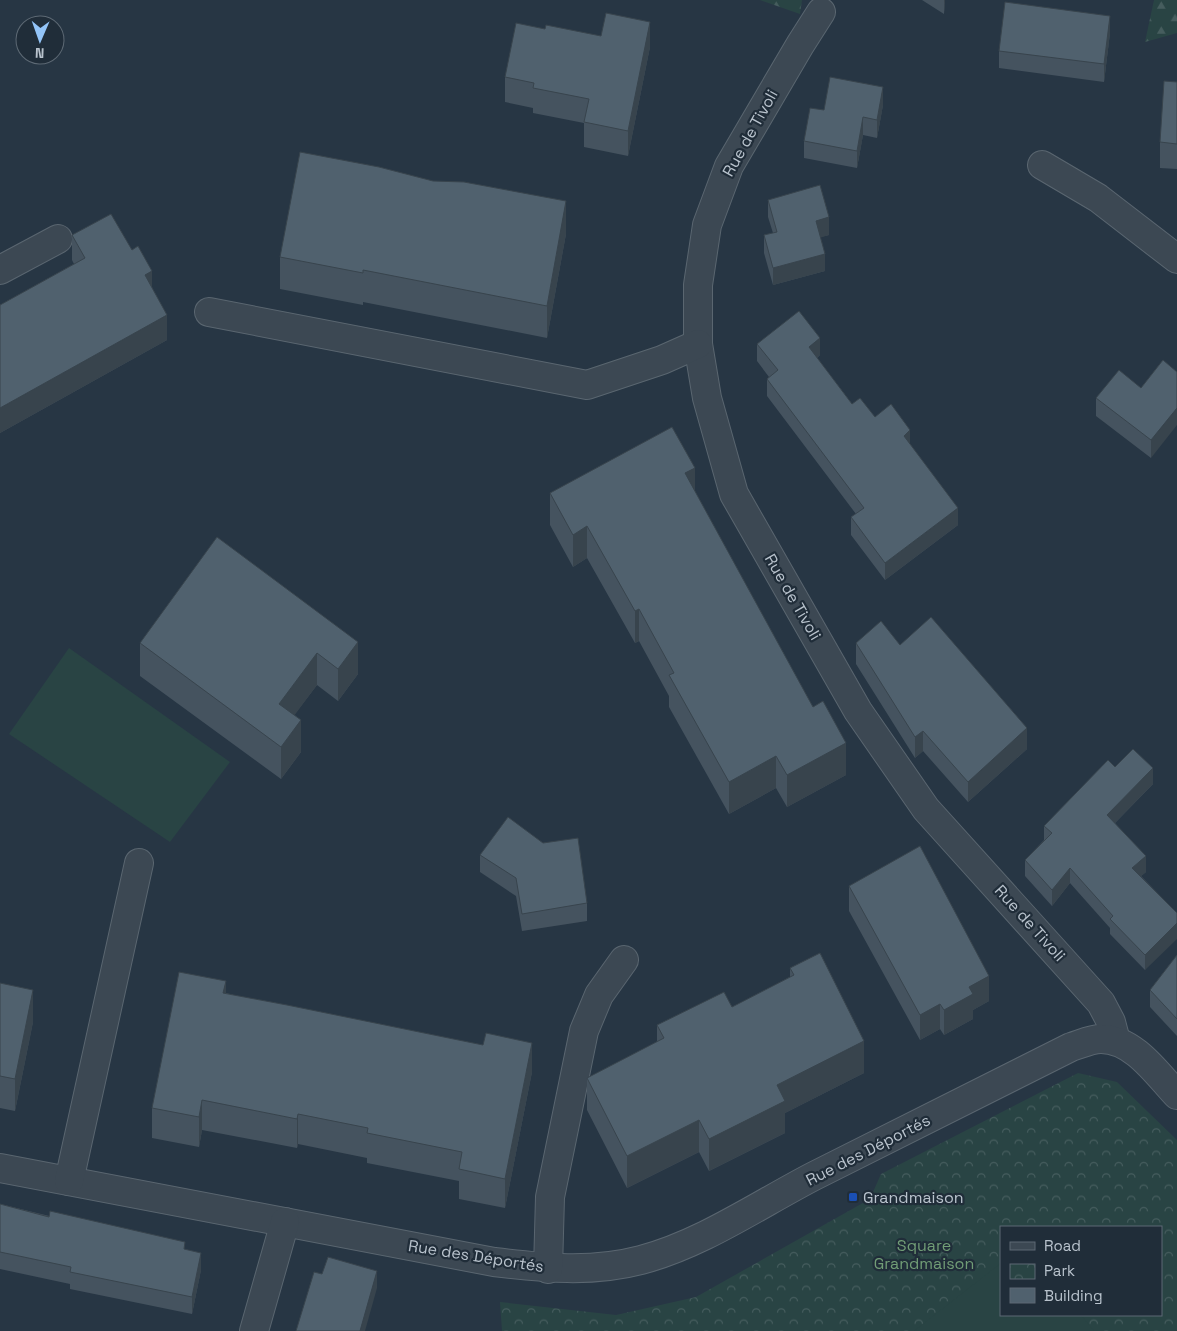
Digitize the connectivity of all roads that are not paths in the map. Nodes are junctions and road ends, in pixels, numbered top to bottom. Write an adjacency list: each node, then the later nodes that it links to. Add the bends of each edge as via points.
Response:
1 (821, 12): 7 (street, Rue de Tivoli, via 729,166 707,226 698,285)
2 (1042, 165): 4 (street, via 1098,198)
3 (58, 239): 5 (street)
4 (1177, 259)
5 (0, 270)
6 (209, 312): 7 (street, via 587,385 662,360)
7 (698, 344): 10 (street, Rue de Tivoli, via 707,398 734,494 858,711 926,809 1101,1003)
8 (139, 863): 13 (street)
9 (624, 960): 15 (street, via 599,995 584,1031 550,1197)
10 (1116, 1041): 11 (street, via 1137,1054); 15 (street, Rue des Déportés, via 1101,1039 1072,1047 687,1244 640,1260 593,1268)
11 (1177, 1095)
12 (0, 1168): 13 (street, Rue des Déportés)
13 (69, 1181): 14 (street, Rue des Déportés)
14 (285, 1222): 15 (street, Rue des Déportés, via 494,1262); 16 (street)
15 (548, 1269)
16 (254, 1331)

